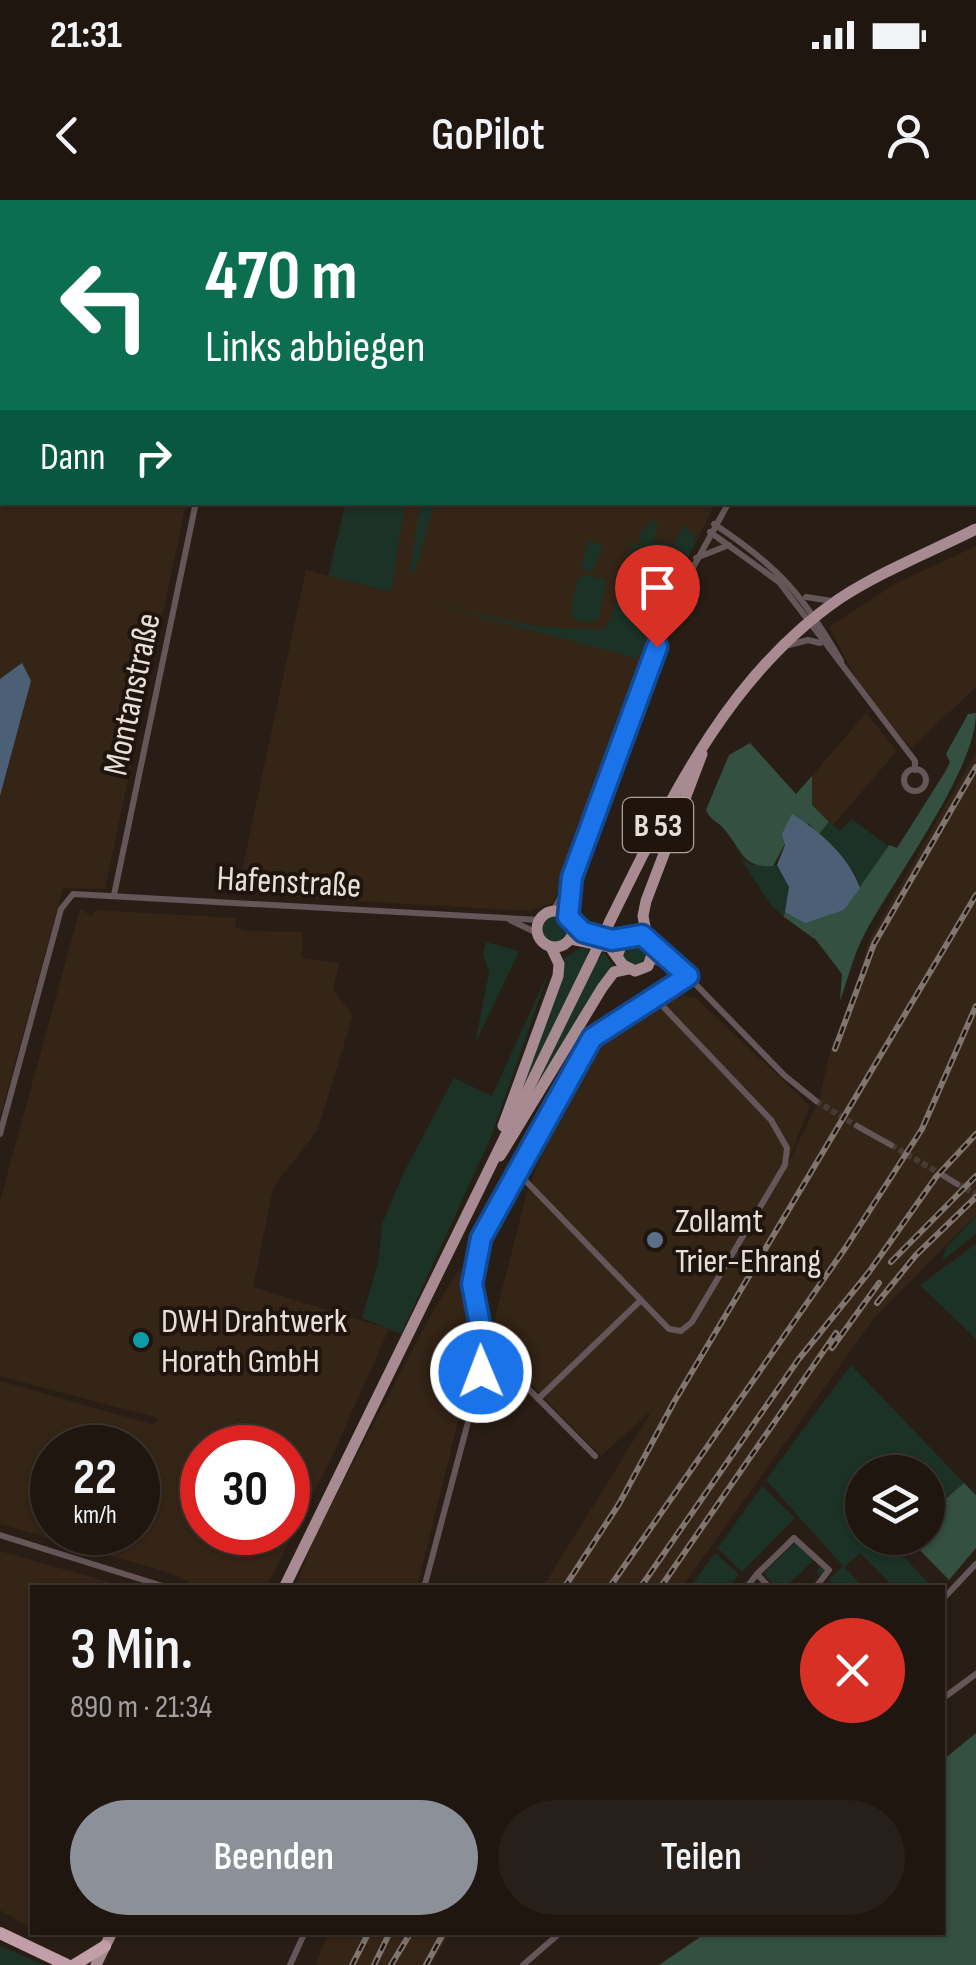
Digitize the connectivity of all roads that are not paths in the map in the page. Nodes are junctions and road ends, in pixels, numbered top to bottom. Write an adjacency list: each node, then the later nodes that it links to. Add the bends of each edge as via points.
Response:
1 (195, 505): 16 (street, Montanstraße)
2 (728, 505): 3 (street)
3 (712, 528): 5 (street); 6 (street); 7 (street, via 768,563)
4 (976, 529): 8 (main road, B 53)
5 (729, 545): 6 (street); 9 (street, via 779,582)
6 (695, 559): 15 (street)
7 (802, 596): 8 (street); 9 (street)
8 (838, 600): 9 (main road, B 53)
9 (812, 621): 10 (street); 11 (main road, B 53); 12 (street)
10 (822, 644): 11 (street, via 808,640); 12 (street)
11 (783, 647): 13 (main road, B 53)
12 (851, 680): 14 (street, via 915,761)
13 (710, 733): 23 (main road, via 646,901); 32 (main road, B 53, bridge, via 672,796)
14 (914, 770)
15 (572, 877): 17 (street); 18 (street)
16 (114, 895): 19 (street, Hafenstraße); 30 (street, Hafenstraße, via 67,897)
17 (553, 912): 18 (main road); 19 (main road)
18 (570, 920): 20 (main road); 21 (main road, via 583,932)
19 (539, 926): 22 (main road)
20 (571, 939): 22 (main road); 24 (main road, via 600,943)
21 (623, 940): 23 (main road, via 635,934); 24 (main road)
22 (551, 947): 32 (main road, B 53, via 558,976)
23 (651, 949): 25 (main road, B 53, via 642,970); 26 (street)
24 (618, 954): 25 (main road)
25 (628, 969): 34 (main road, B 53, via 614,972 602,988)
26 (688, 976): 27 (street); 28 (street)
27 (654, 998): 33 (street, via 592,1038); 37 (street, via 772,1120 786,1148 785,1165 687,1328 669,1329)
28 (816, 1101)
29 (858, 1126): 31 (street)
30 (0, 1134)
31 (891, 1145)
32 (492, 1162): 34 (main road, B 53)
33 (518, 1173): 37 (street); 38 (street, via 475,1258 472,1284)
34 (485, 1176): 45 (main road, B 53)
35 (944, 1176): 36 (street)
36 (957, 1184)
37 (641, 1300): 39 (street)
38 (484, 1345): 39 (street); 46 (street)
39 (538, 1399): 40 (street)
40 (594, 1456)
41 (0, 1535): 44 (street)
42 (976, 1564): 50 (street)
43 (758, 1574): 47 (street); 48 (street); 49 (street, via 799,1538 829,1570)
44 (159, 1585)
45 (285, 1585)
46 (425, 1585)
47 (749, 1585)
48 (767, 1585)
49 (817, 1585)
50 (945, 1597)
51 (976, 1674): 52 (street)
52 (945, 1697)
53 (0, 1933): 60 (highway)
54 (110, 1935): 58 (main road)
55 (304, 1935): 62 (street)
56 (558, 1935): 63 (street)
57 (0, 1942): 59 (highway)
58 (105, 1946): 60 (highway); 61 (main road)
59 (49, 1964)
60 (71, 1965)
61 (96, 1965)
62 (290, 1965)
63 (523, 1965)

